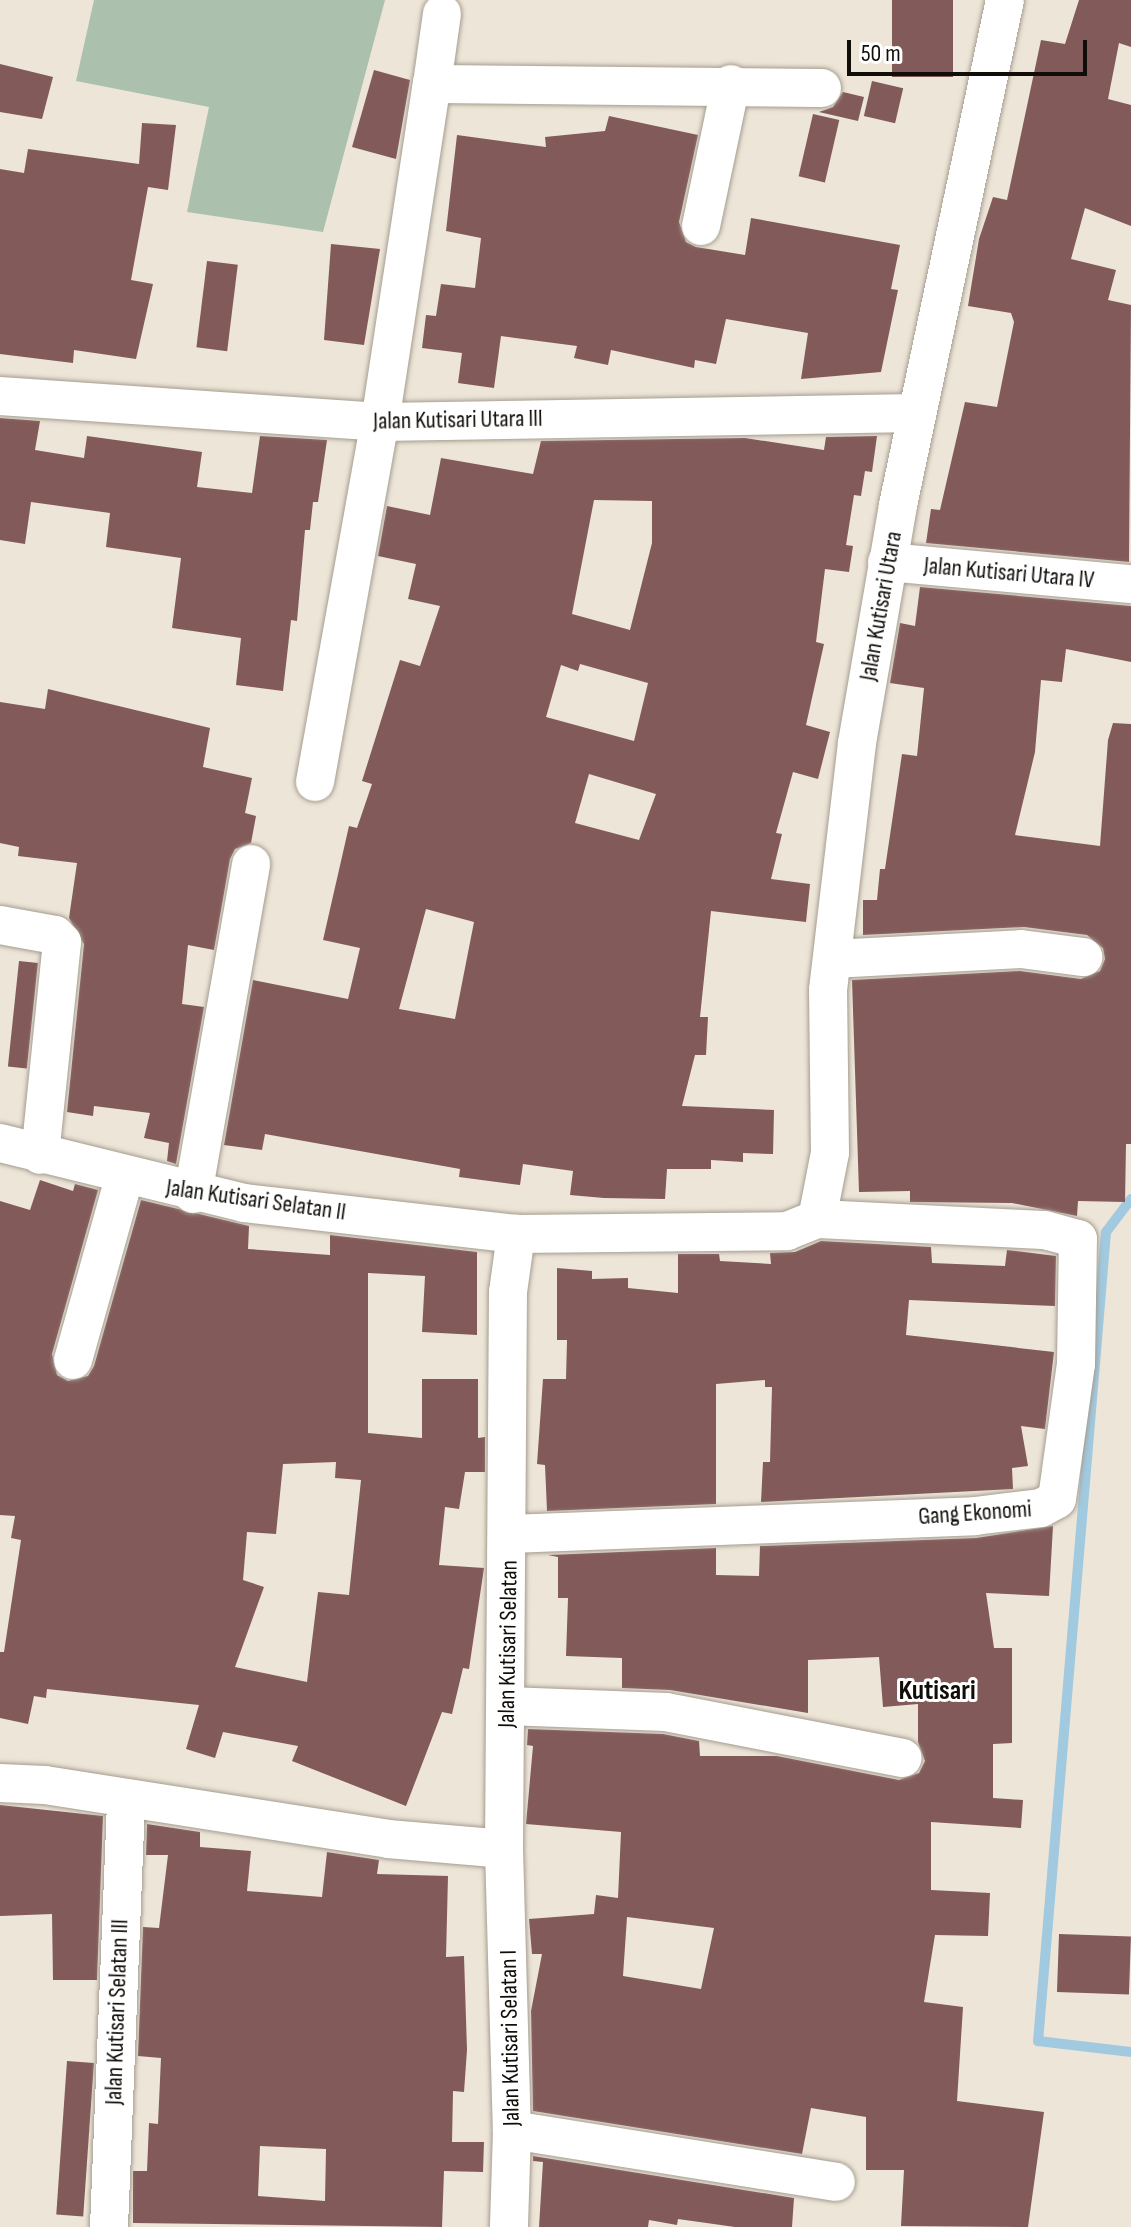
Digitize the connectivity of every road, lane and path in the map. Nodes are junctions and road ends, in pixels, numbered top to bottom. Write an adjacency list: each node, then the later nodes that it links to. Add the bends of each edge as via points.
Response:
1 (1005, 0): 8 (street, Jalan Kutisari Utara)
2 (442, 14): 3 (street)
3 (432, 84): 4 (street); 9 (street)
4 (731, 84): 5 (street); 6 (street)
5 (822, 88)
6 (701, 226)
7 (0, 396): 9 (street, Jalan Kutisari Utara III)
8 (917, 413): 9 (street, Jalan Kutisari Utara III); 10 (street, Jalan Kutisari Utara)
9 (380, 422): 12 (street)
10 (887, 562): 11 (street, Jalan Kutisari Utara IV); 16 (street, Jalan Kutisari Utara, via 857,743)
11 (1131, 584)
12 (315, 782)
13 (251, 864): 20 (street)
14 (0, 925): 18 (street, via 55,935 62,942)
15 (1083, 957): 16 (street, via 1021,949)
16 (832, 959): 21 (street, Jalan Kutisari Utara, via 830,1153)
17 (0, 1143): 18 (street, Jalan Kutisari Selatan II)
18 (40, 1155): 19 (street, Jalan Kutisari Selatan II)
19 (124, 1178): 20 (street, Jalan Kutisari Selatan II); 23 (street)
20 (193, 1194): 22 (street, Jalan Kutisari Selatan II)
21 (817, 1219): 22 (street, via 787,1231); 24 (street, Gang Ekonomi, via 1044,1230 1078,1239 1076,1364 1057,1499 1041,1508 975,1516)
22 (516, 1234): 24 (street, Jalan Kutisari Selatan, via 508,1292)
23 (73, 1360)
24 (510, 1534): 25 (street, Jalan Kutisari Selatan)
25 (507, 1706): 26 (street, via 666,1712); 29 (street, Jalan Kutisari Selatan)
26 (903, 1758)
27 (0, 1783): 28 (street)
28 (126, 1798): 29 (street, via 388,1839); 32 (street, Jalan Kutisari Selatan III)
29 (504, 1849): 30 (street, Jalan Kutisari Selatan I)
30 (512, 2130): 31 (street); 33 (street, Jalan Kutisari Selatan I)
31 (836, 2182)
32 (109, 2227)
33 (509, 2227)

